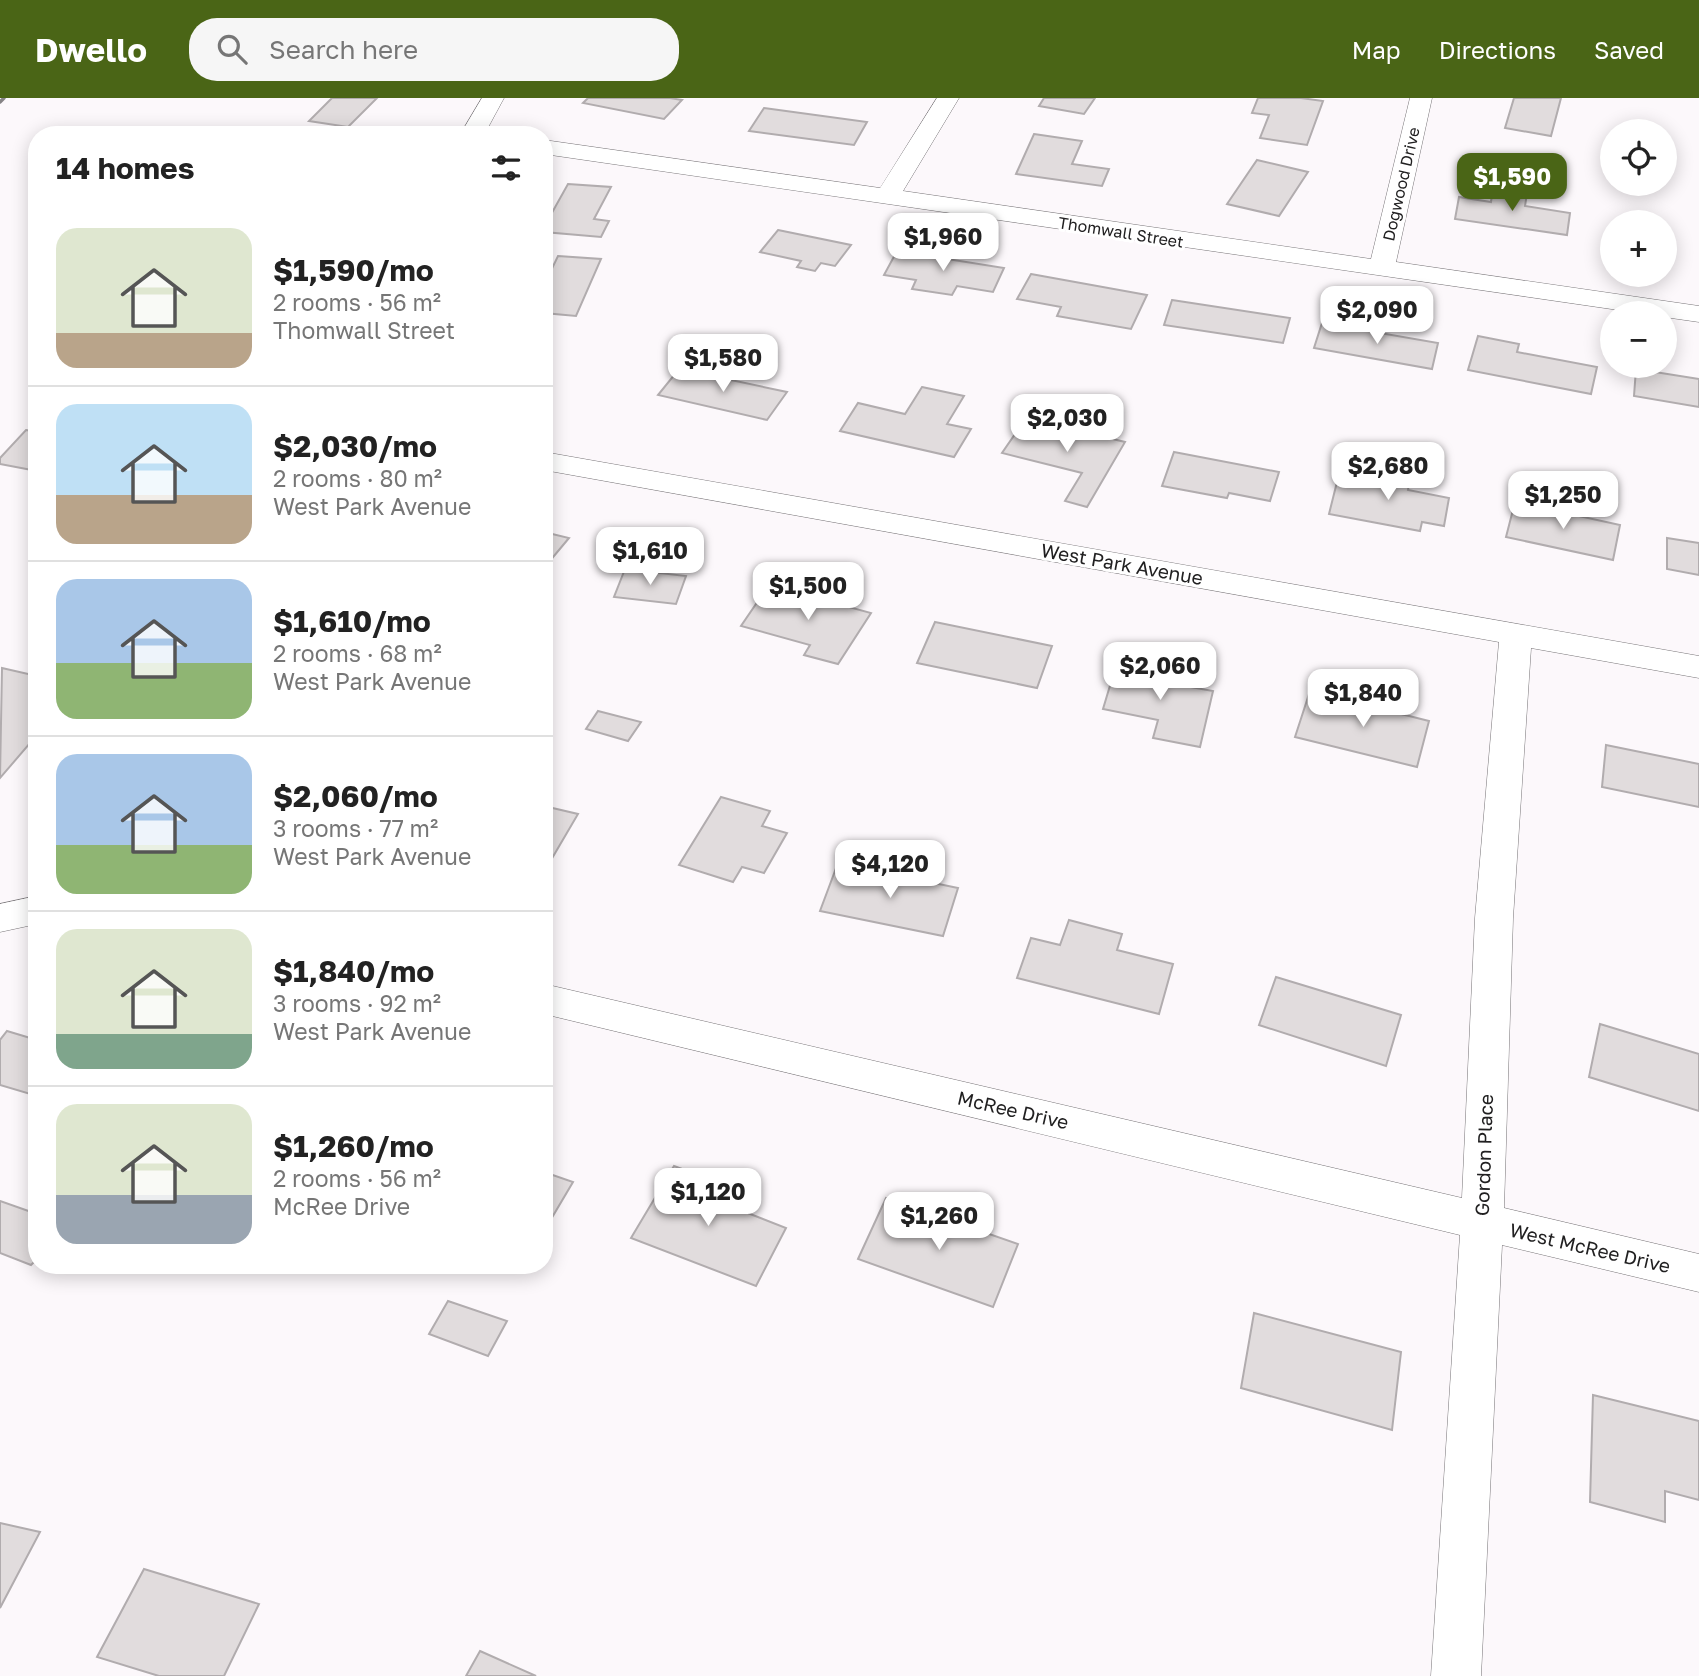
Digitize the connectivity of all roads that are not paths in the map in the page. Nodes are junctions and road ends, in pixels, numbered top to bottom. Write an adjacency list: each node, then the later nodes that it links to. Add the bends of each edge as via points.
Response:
1 (493, 98): 4 (street)
2 (948, 98): 6 (street)
3 (1421, 98): 7 (street, Dogwood Drive)
4 (481, 126)
5 (553, 148): 6 (street, Thomwall Street)
6 (888, 197): 7 (street, Thomwall Street)
7 (1381, 270): 8 (street, Thomwall Street)
8 (1699, 314)
9 (553, 463): 10 (street, West Park Avenue)
10 (1516, 634): 11 (street, West Park Avenue); 15 (street, Gordon Place, via 1494,918)
11 (1699, 667)
12 (28, 912): 13 (street)
13 (0, 918)
14 (553, 1001): 15 (street, McRee Drive)
15 (1482, 1222): 16 (street, West McRee Drive); 17 (street, Gordon Place)
16 (1699, 1273)
17 (1456, 1676)

